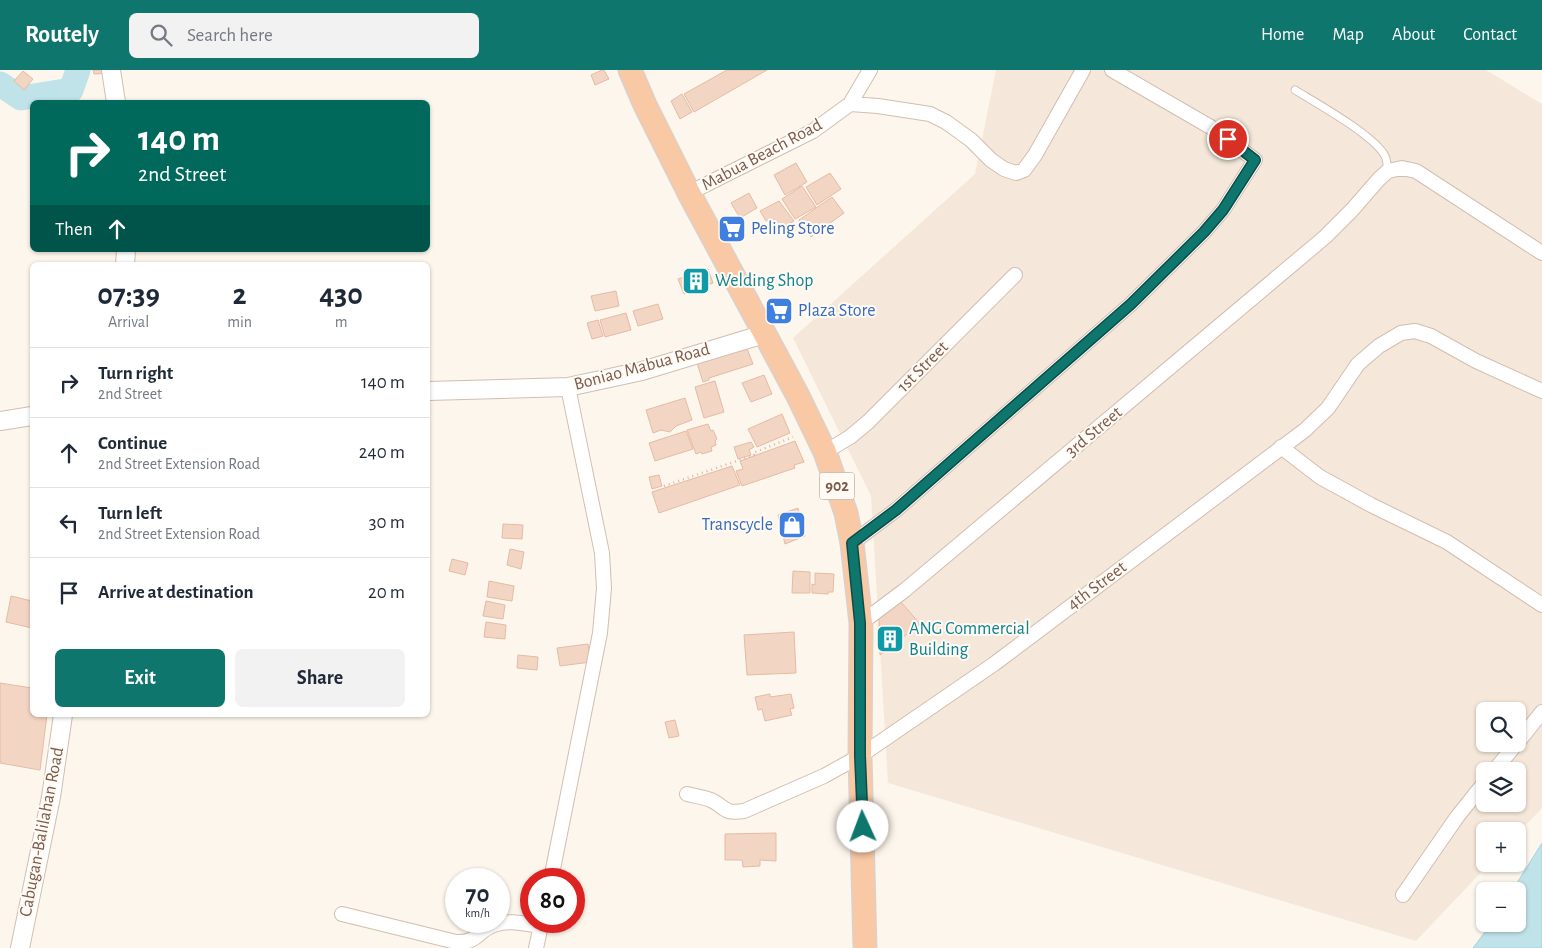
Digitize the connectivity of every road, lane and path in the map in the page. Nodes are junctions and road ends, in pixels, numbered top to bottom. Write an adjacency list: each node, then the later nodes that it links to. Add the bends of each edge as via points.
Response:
1 (111, 70): 7 (street)
2 (630, 70): 10 (highway, 902)
3 (870, 70): 8 (street, Mabua Beach Road)
4 (1083, 70): 8 (street, via 1035,156 1024,170 1016,173 1004,169 971,140 930,114)
5 (1112, 70): 23 (street, via 1214,129 1255,160 1223,210 1131,304 919,491)
6 (1294, 90): 9 (lane, via 1361,132 1385,156)
7 (116, 100)
8 (850, 104): 10 (street, Mabua Beach Road, via 813,131)
9 (1388, 170): 11 (street, via 1402,168 1416,172); 25 (street, 3rd Street, via 1325,237)
10 (689, 193): 13 (highway, 902)
11 (1542, 253)
12 (1015, 275): 21 (street, 1st Street, via 868,422)
13 (764, 334): 14 (street, Boniao Mabua Road, via 642,370); 21 (highway, 902)
14 (568, 387): 15 (street, Boniao Mabua Road); 34 (street, via 602,553 604,588 600,633)
15 (430, 390)
16 (1542, 391): 20 (street, 4th Street, via 1431,336 1415,331 1401,333 1358,364 1328,408)
17 (30, 416): 18 (street)
18 (0, 421)
19 (793, 437): 22 (path, via 754,455)
20 (1281, 447): 24 (street, via 1320,477 1447,542); 30 (street, 4th Street, via 994,664)
21 (825, 452): 23 (highway, 902, via 846,513)
22 (664, 486)
23 (852, 543): 25 (highway, 902)
24 (1542, 605)
25 (860, 623): 30 (highway, 902)
26 (1542, 712): 28 (street)
27 (63, 717): 39 (street, Cabugan-Balilahan Road, via 51,797)
28 (1526, 732)
29 (1510, 752): 31 (street)
30 (860, 756): 33 (street, 4th Street, via 824,776 744,811 726,811 713,801); 41 (highway, 902)
31 (1501, 762)
32 (1476, 793): 35 (street)
33 (687, 794)
34 (553, 868)
35 (1403, 895)
36 (342, 914): 37 (street, via 456,942 473,940 501,922)
37 (520, 923)
38 (540, 933): 40 (street)
39 (20, 948)
40 (536, 948)
41 (865, 948)

